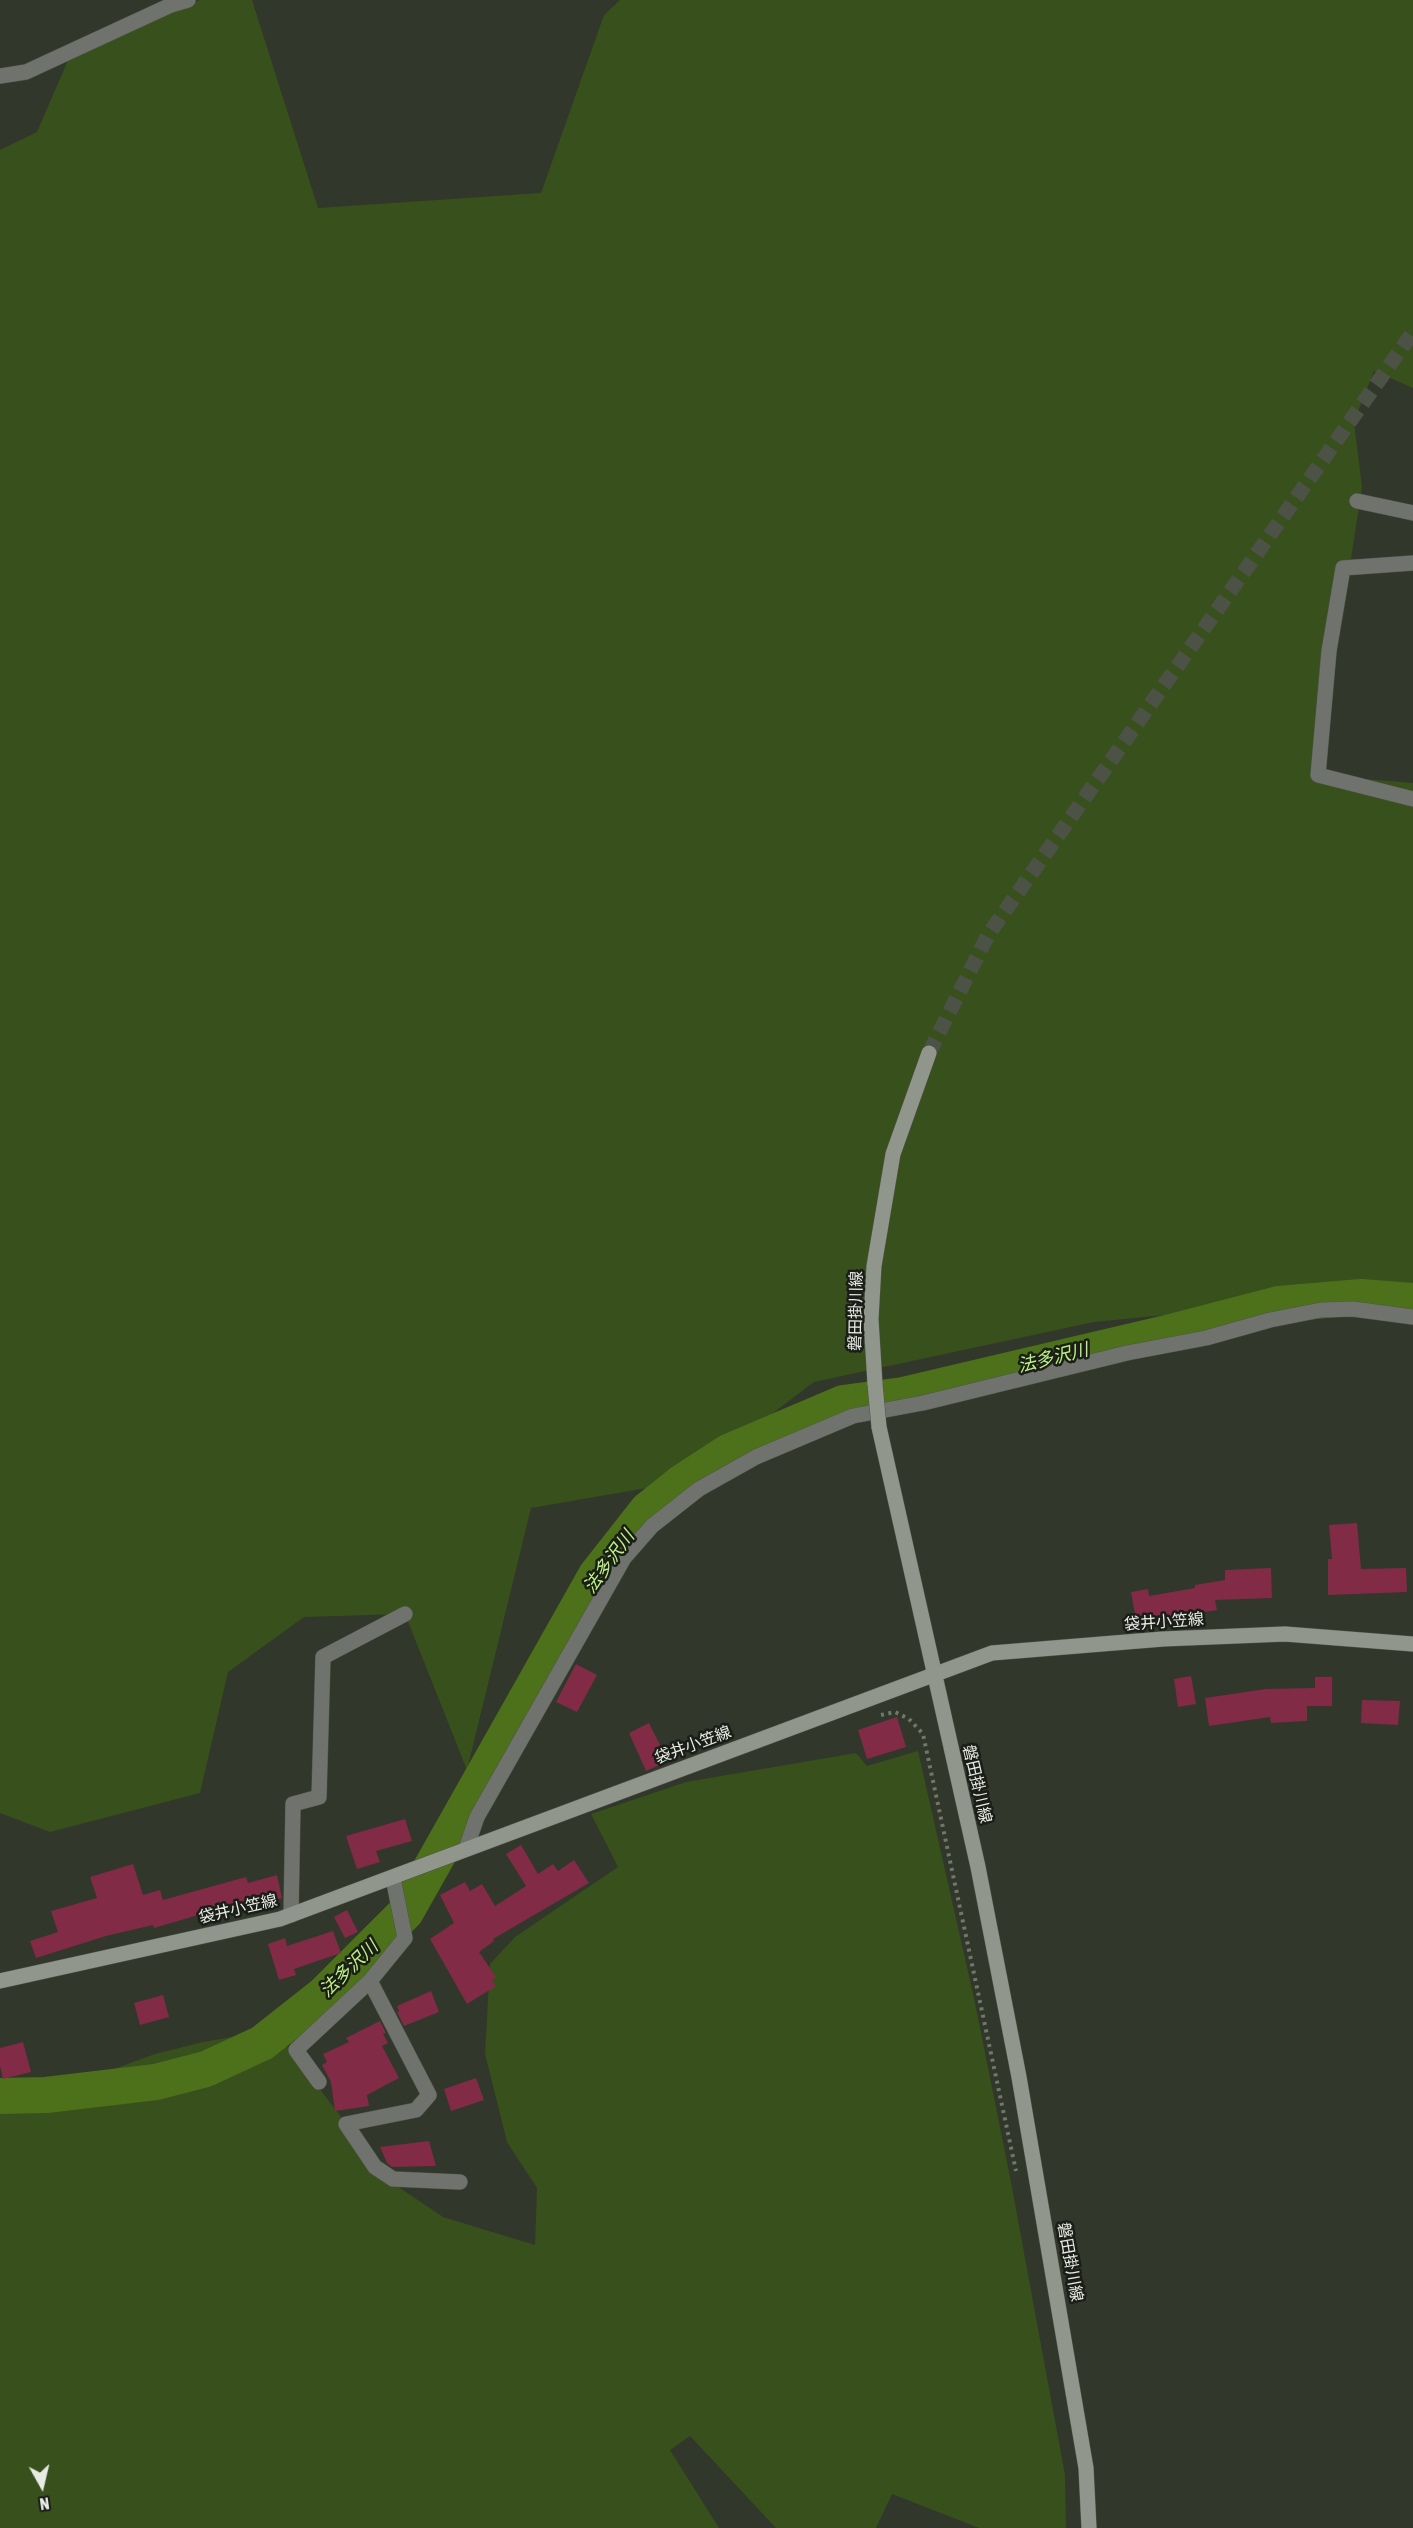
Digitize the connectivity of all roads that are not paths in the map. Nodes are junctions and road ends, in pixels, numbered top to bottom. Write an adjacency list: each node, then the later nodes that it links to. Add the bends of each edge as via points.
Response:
1 (188, 0): 2 (street, via 26,72)
2 (0, 76)
3 (1357, 501): 4 (street)
4 (1413, 513)
5 (1413, 563): 6 (street, via 1343,568 1329,651 1318,775)
6 (1413, 799)
7 (929, 1053): 11 (main road, 磐田掛川線, bridge, via 893,1154 874,1266 871,1319 879,1427)
8 (1411, 1318): 12 (street, via 1353,1309 1321,1310 853,1416 756,1457 699,1489 652,1526 624,1558 477,1817)
9 (405, 1614): 14 (street, via 323,1657 319,1797 293,1804)
10 (1413, 1644): 11 (main road, 袋井小笠線, via 1285,1634 1163,1639 992,1653)
11 (933, 1675): 12 (main road, 袋井小笠線); 19 (main road, 磐田掛川線, via 978,1867 1019,2077 1086,2468)
12 (466, 1849): 13 (main road, 袋井小笠線)
13 (393, 1878): 14 (main road, 袋井小笠線); 15 (street, via 405,1938)
14 (291, 1915): 16 (main road, 袋井小笠線)
15 (370, 1981): 17 (street, via 296,2050); 18 (street, via 429,2095 416,2110 346,2124 375,2167 393,2179)
16 (0, 1982)
17 (319, 2082)
18 (460, 2182)
19 (1089, 2528)

